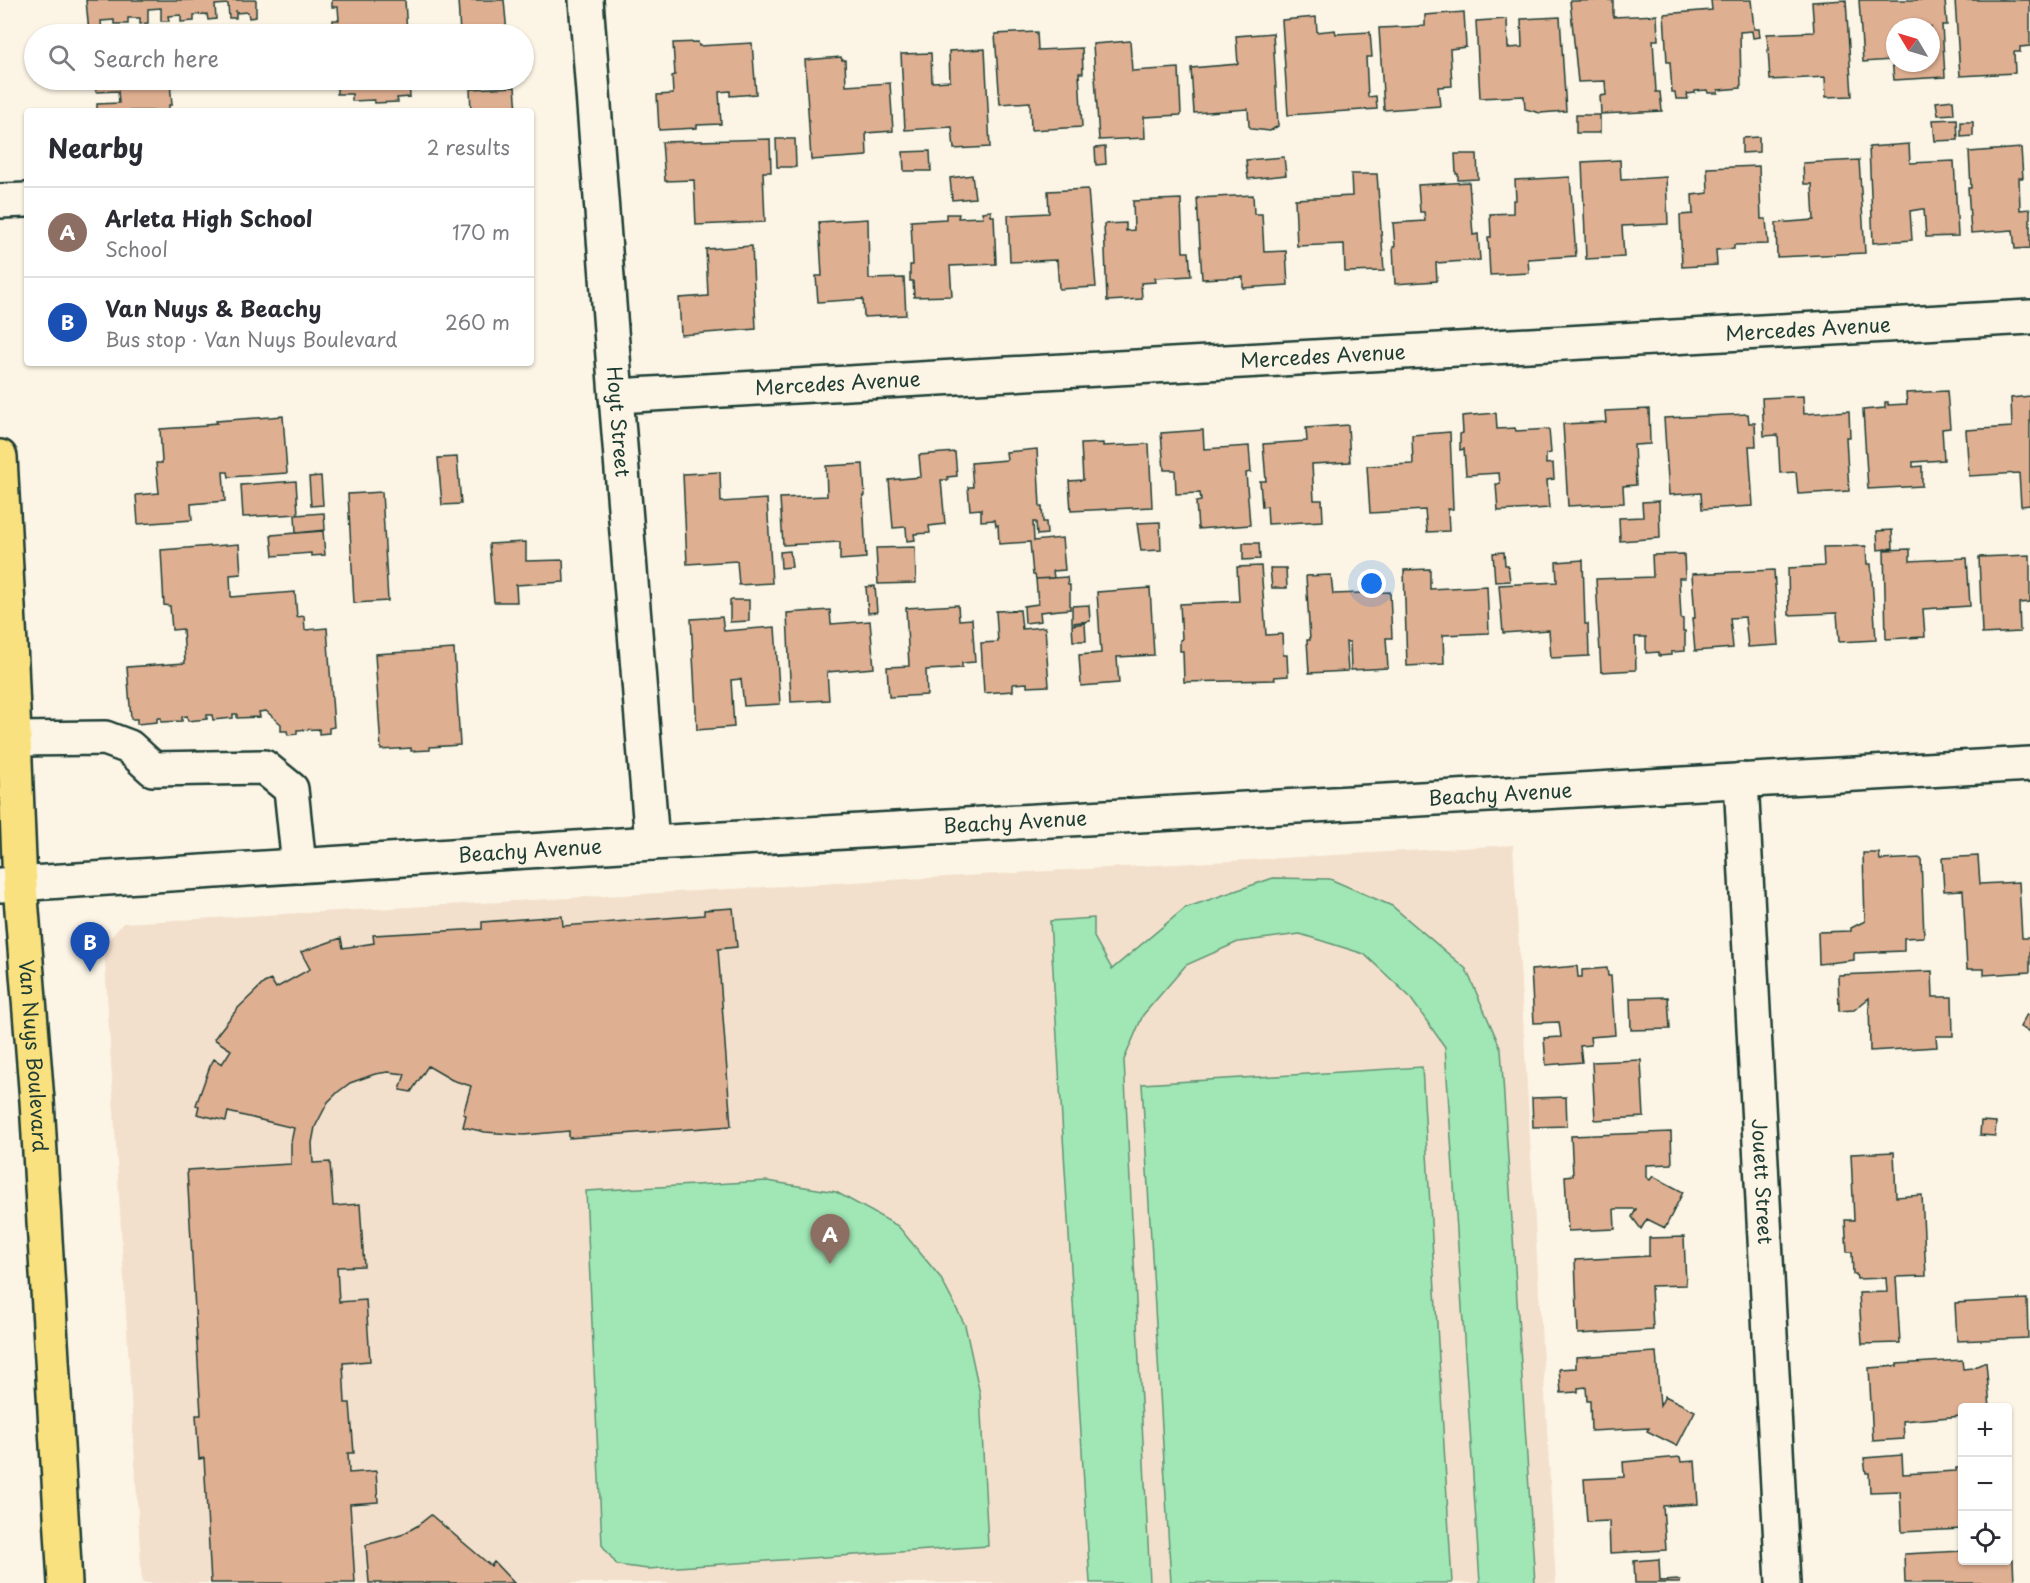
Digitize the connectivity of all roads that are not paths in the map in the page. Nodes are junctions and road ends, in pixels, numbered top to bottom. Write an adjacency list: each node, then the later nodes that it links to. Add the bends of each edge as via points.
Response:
1 (586, 0): 5 (street, Hoyt Street)
2 (24, 200): 3 (street)
3 (0, 201)
4 (2030, 317): 5 (street, Mercedes Avenue)
5 (616, 396): 10 (street, Hoyt Street)
6 (0, 457): 7 (main road, Van Nuys Boulevard)
7 (15, 740): 11 (street, via 105,738 129,747 153,769 264,767 291,789); 12 (main road, Van Nuys Boulevard)
8 (2030, 764): 9 (street, Beachy Avenue)
9 (1741, 780): 10 (street, Beachy Avenue); 14 (street, Jouett Street)
10 (652, 843): 11 (street, Beachy Avenue)
11 (299, 866): 12 (street, Beachy Avenue)
12 (10, 885): 13 (main road, Van Nuys Boulevard, via 38,1101)
13 (65, 1583)
14 (1783, 1583)

